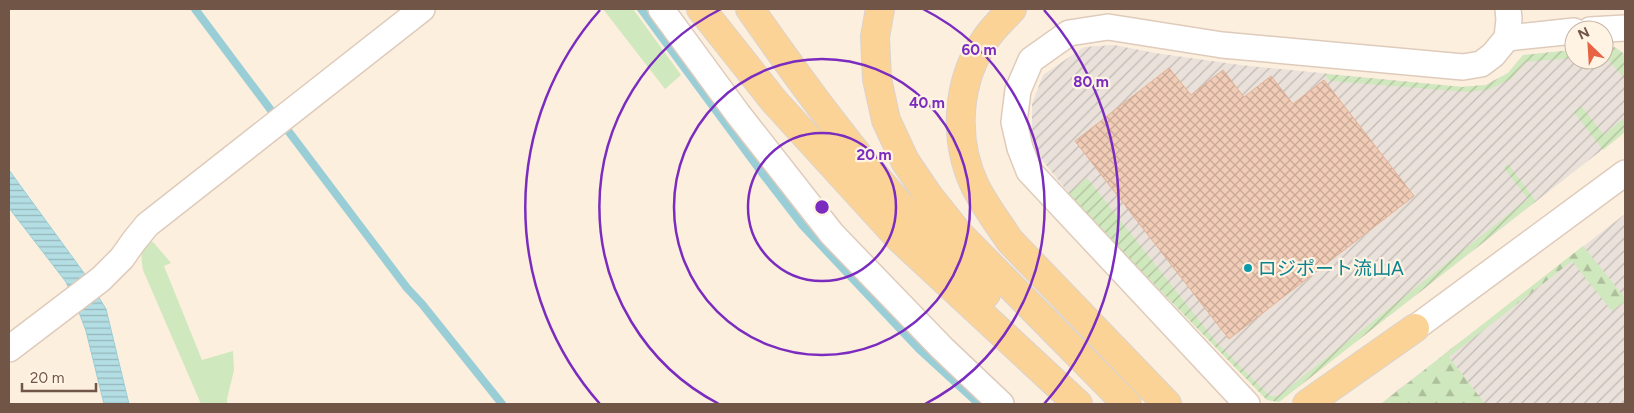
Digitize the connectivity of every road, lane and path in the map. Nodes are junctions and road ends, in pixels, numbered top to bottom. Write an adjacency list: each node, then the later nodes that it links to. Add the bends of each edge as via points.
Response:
1 (422, 9): 12 (street, via 148,225 101,279)
2 (661, 9): 13 (street, via 832,234)
3 (701, 9): 14 (main road, via 774,101 898,237)
4 (750, 9): 15 (main road, via 856,153 917,224)
5 (880, 9): 16 (main road, via 875,36 877,79 886,120 905,161 960,235)
6 (1012, 9): 17 (main road, via 987,38 972,64 963,94 960,122 964,153 975,186 1010,241)
7 (1508, 9): 9 (street)
8 (1564, 32): 9 (street)
9 (1507, 38): 18 (street, via 1481,64 1462,67 1222,45 1108,27 1068,34 1031,60 1018,90 1014,122 1030,172)
10 (1625, 173): 11 (street)
11 (1415, 328): 19 (main road); 20 (main road)
12 (9, 349)
13 (1001, 404)
14 (1078, 404)
15 (1094, 404)
16 (1127, 404)
17 (1167, 404)
18 (1247, 404)
19 (1307, 404)
20 (1338, 404)

